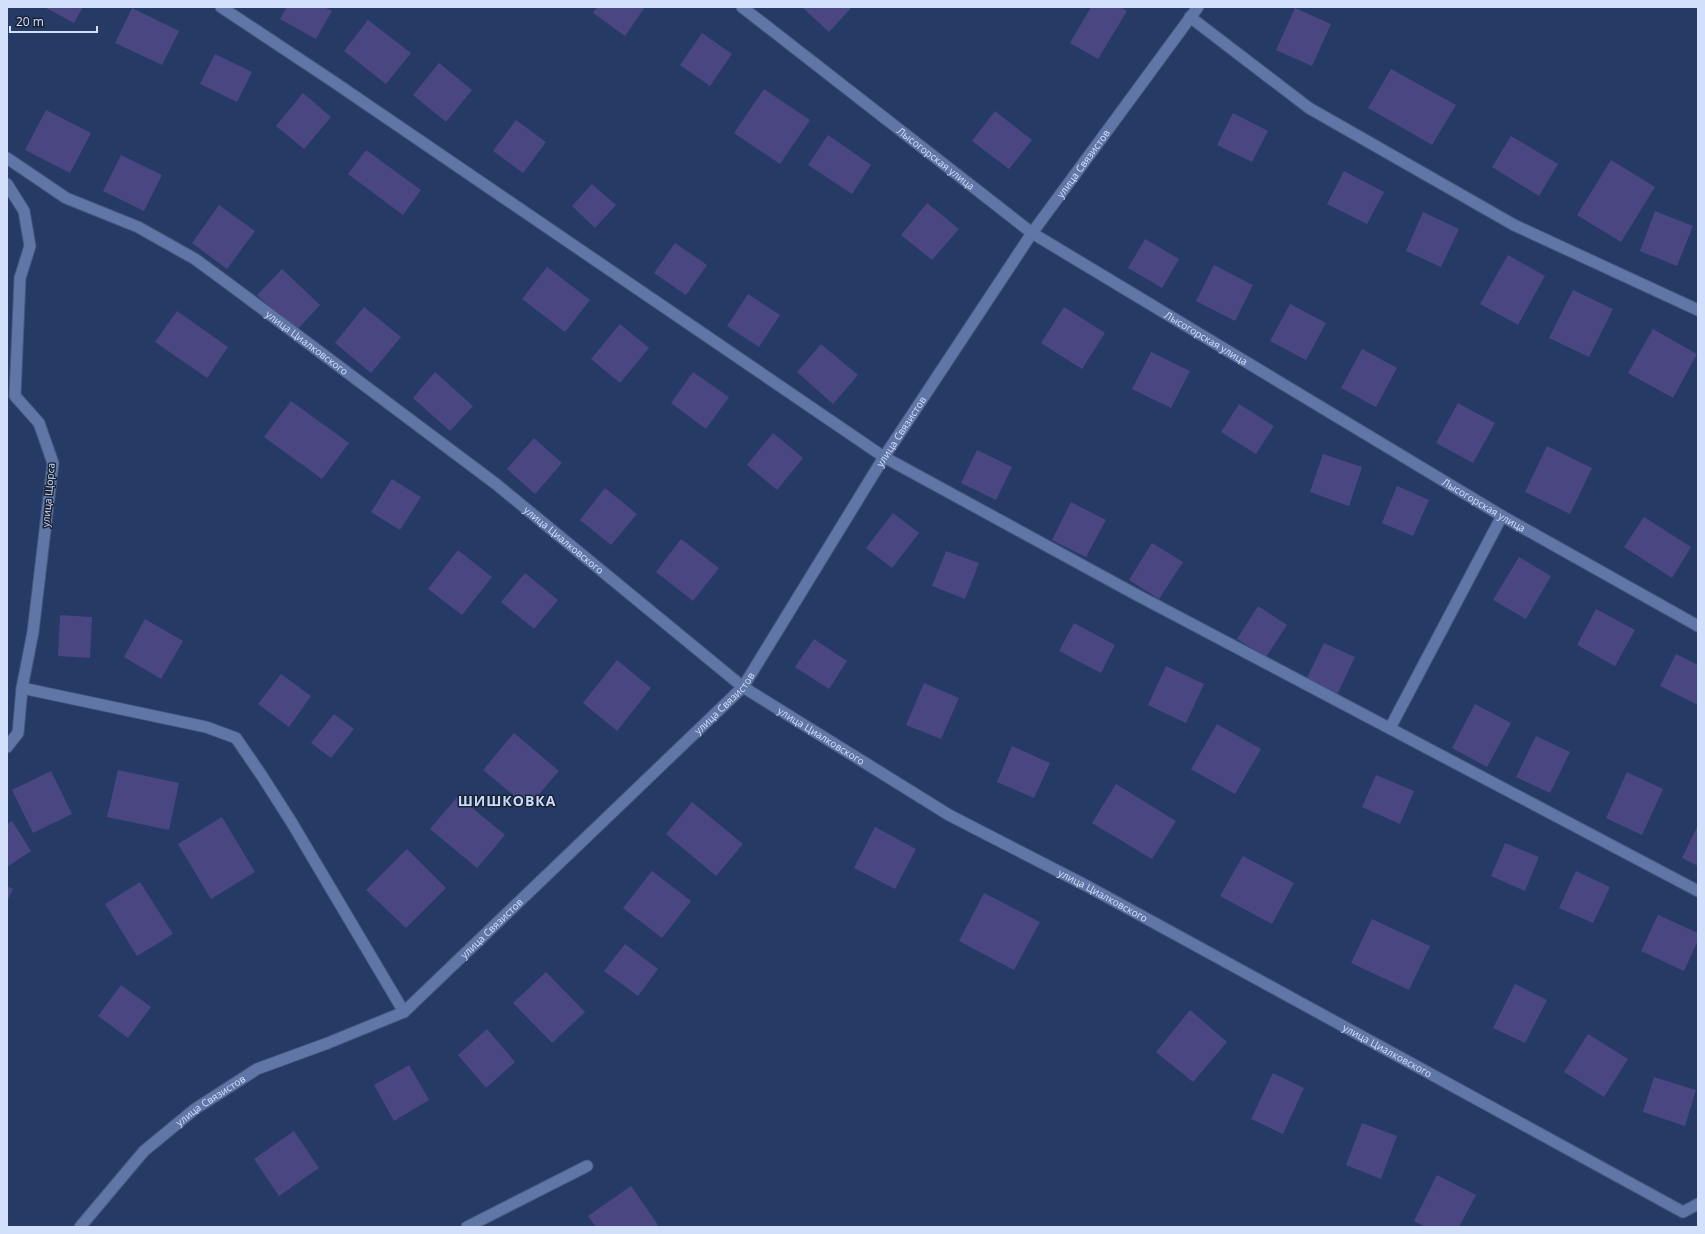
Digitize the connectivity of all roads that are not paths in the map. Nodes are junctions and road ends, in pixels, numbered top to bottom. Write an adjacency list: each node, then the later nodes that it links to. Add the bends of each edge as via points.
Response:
1 (221, 7): 9 (street)
2 (1198, 7): 4 (street, улица Связистов)
3 (749, 9): 7 (street, Лысогорская улица)
4 (1190, 17): 7 (street, улица Связистов); 8 (street, via 1309,108 1514,225)
5 (7, 158): 12 (street, улица Циалковского, via 66,198 138,227 195,259 496,484)
6 (7, 184): 13 (street, улица Щорса, via 24,211 30,246 20,278 15,396 39,423 54,463 33,632)
7 (1032, 232): 9 (street, улица Связистов); 10 (street, Лысогорская улица)
8 (1698, 310)
9 (884, 457): 12 (street, улица Связистов); 14 (street, via 1135,594)
10 (1502, 516): 11 (street, Лысогорская улица); 14 (street)
11 (1698, 626)
12 (743, 687): 17 (street, улица Связистов); 19 (street, улица Циалковского, via 949,815 1088,886 1683,1212)
13 (22, 688): 15 (street, улица Щорса, via 18,733); 17 (street, via 206,727 236,738 283,810)
14 (1390, 728): 16 (street)
15 (7, 747)
16 (1698, 890)
17 (404, 1012): 20 (street, улица Связистов, via 257,1069 196,1109 144,1151)
18 (587, 1166): 21 (street)
19 (1698, 1204)
20 (80, 1227)
21 (467, 1227)

